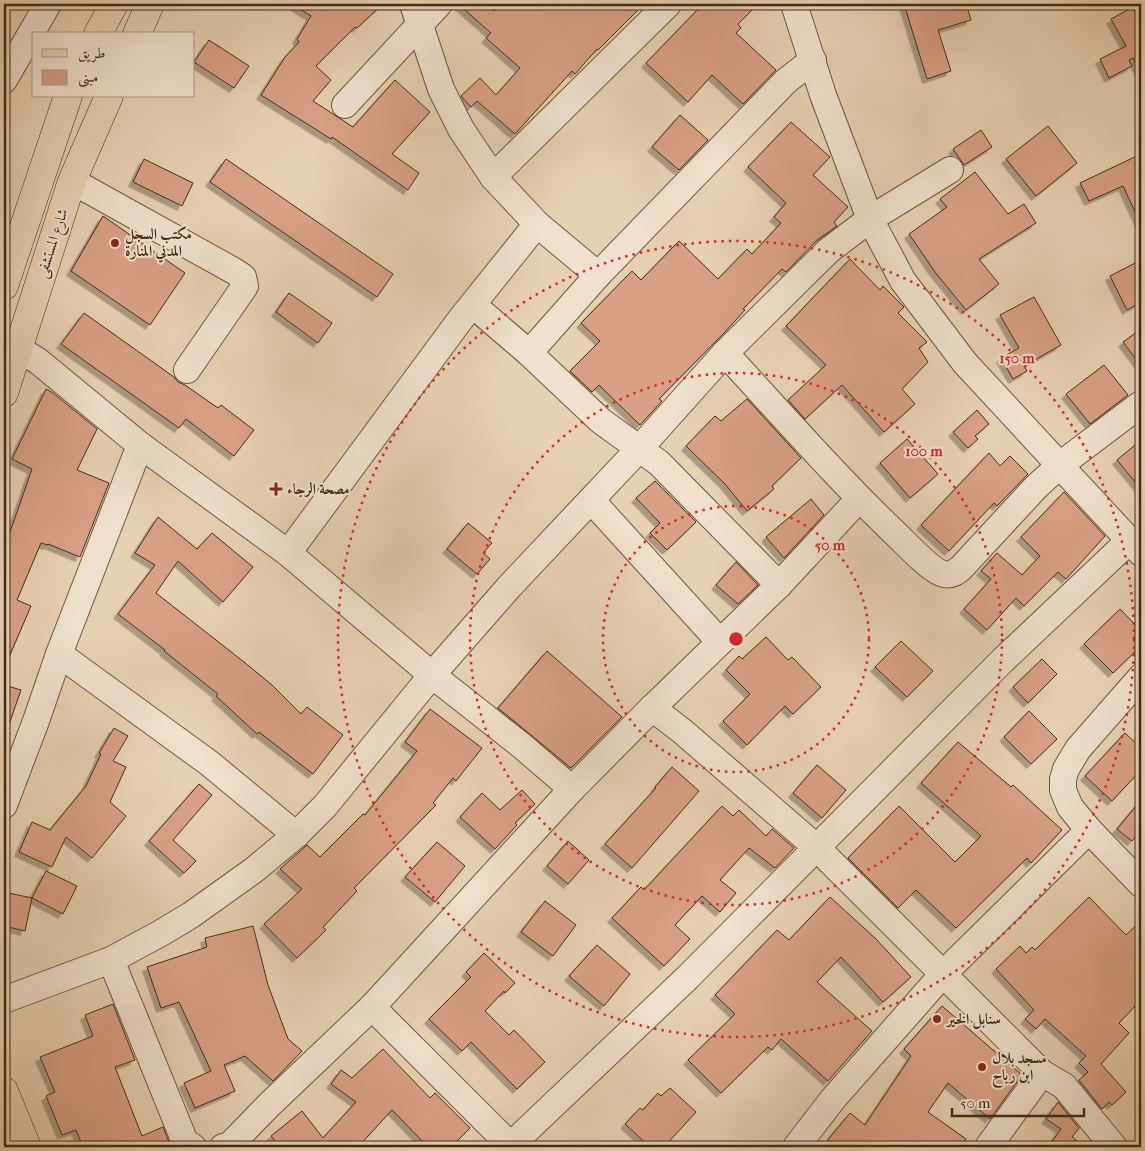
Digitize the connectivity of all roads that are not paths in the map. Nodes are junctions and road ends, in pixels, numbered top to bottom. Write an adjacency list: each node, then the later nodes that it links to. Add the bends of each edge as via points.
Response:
1 (48, 4): 10 (street)
2 (114, 4): 8 (main road)
3 (150, 4): 9 (main road)
4 (439, 4): 7 (street)
5 (668, 4): 17 (street)
6 (794, 4): 11 (street)
7 (416, 14): 15 (street); 17 (street, via 441,89 461,129)
8 (99, 32)
9 (138, 32)
10 (12, 44): 12 (street)
11 (813, 60): 19 (street, via 844,154); 21 (street, via 786,81)
12 (4, 80)
13 (67, 98): 22 (main road, شارع المستشفى)
14 (109, 98): 18 (main road, شارع المستشفى)
15 (344, 105)
16 (950, 170): 19 (street)
17 (493, 177): 20 (street)
18 (72, 181): 24 (main road, شارع المستشفى); 27 (street, via 243,277 245,286)
19 (870, 219): 26 (street, via 828,251); 32 (street, via 903,281 964,363)
20 (537, 224): 21 (street); 23 (street)
21 (598, 275): 25 (street)
22 (4, 286)
23 (473, 305): 25 (street); 36 (street)
24 (18, 348): 28 (main road, شارع المستشفى); 30 (street)
25 (529, 353): 31 (street, via 601,421)
26 (725, 353): 31 (street); 33 (street)
27 (187, 370)
28 (4, 393)
29 (1141, 404): 32 (street)
30 (140, 445): 36 (street); 39 (street)
31 (639, 449): 34 (street); 37 (street, via 659,463)
32 (1060, 465): 33 (street, via 954,573 945,575); 35 (street)
33 (858, 499): 37 (street)
34 (591, 500): 38 (street); 40 (street)
35 (1135, 547): 47 (street, via 1002,661)
36 (288, 554): 40 (street)
37 (779, 585): 38 (street)
38 (720, 642): 42 (street)
39 (60, 654): 44 (street); 46 (street, via 209,763)
40 (432, 675): 43 (street); 46 (street, via 325,806)
41 (1141, 677): 45 (street, via 1078,749 1066,769 1063,785 1066,799)
42 (652, 708): 43 (street); 47 (street)
43 (572, 790): 52 (street)
44 (4, 805)
45 (1088, 830): 48 (street); 50 (street)
46 (296, 835): 49 (street, via 191,915)
47 (816, 847): 50 (street); 58 (street, via 687,978)
48 (1141, 884)
49 (111, 960): 51 (street); 56 (street, via 185,1142)
50 (944, 974): 53 (street); 59 (street, via 833,1099)
51 (4, 1000)
52 (372, 1007): 57 (street, via 230,1145); 58 (street)
53 (1042, 1073): 60 (street); 61 (street, via 1064,1086)
54 (4, 1091): 55 (main road)
55 (27, 1147)
56 (193, 1147)
57 (223, 1147)
58 (511, 1147)
59 (796, 1147)
60 (988, 1147)
61 (1114, 1147)

